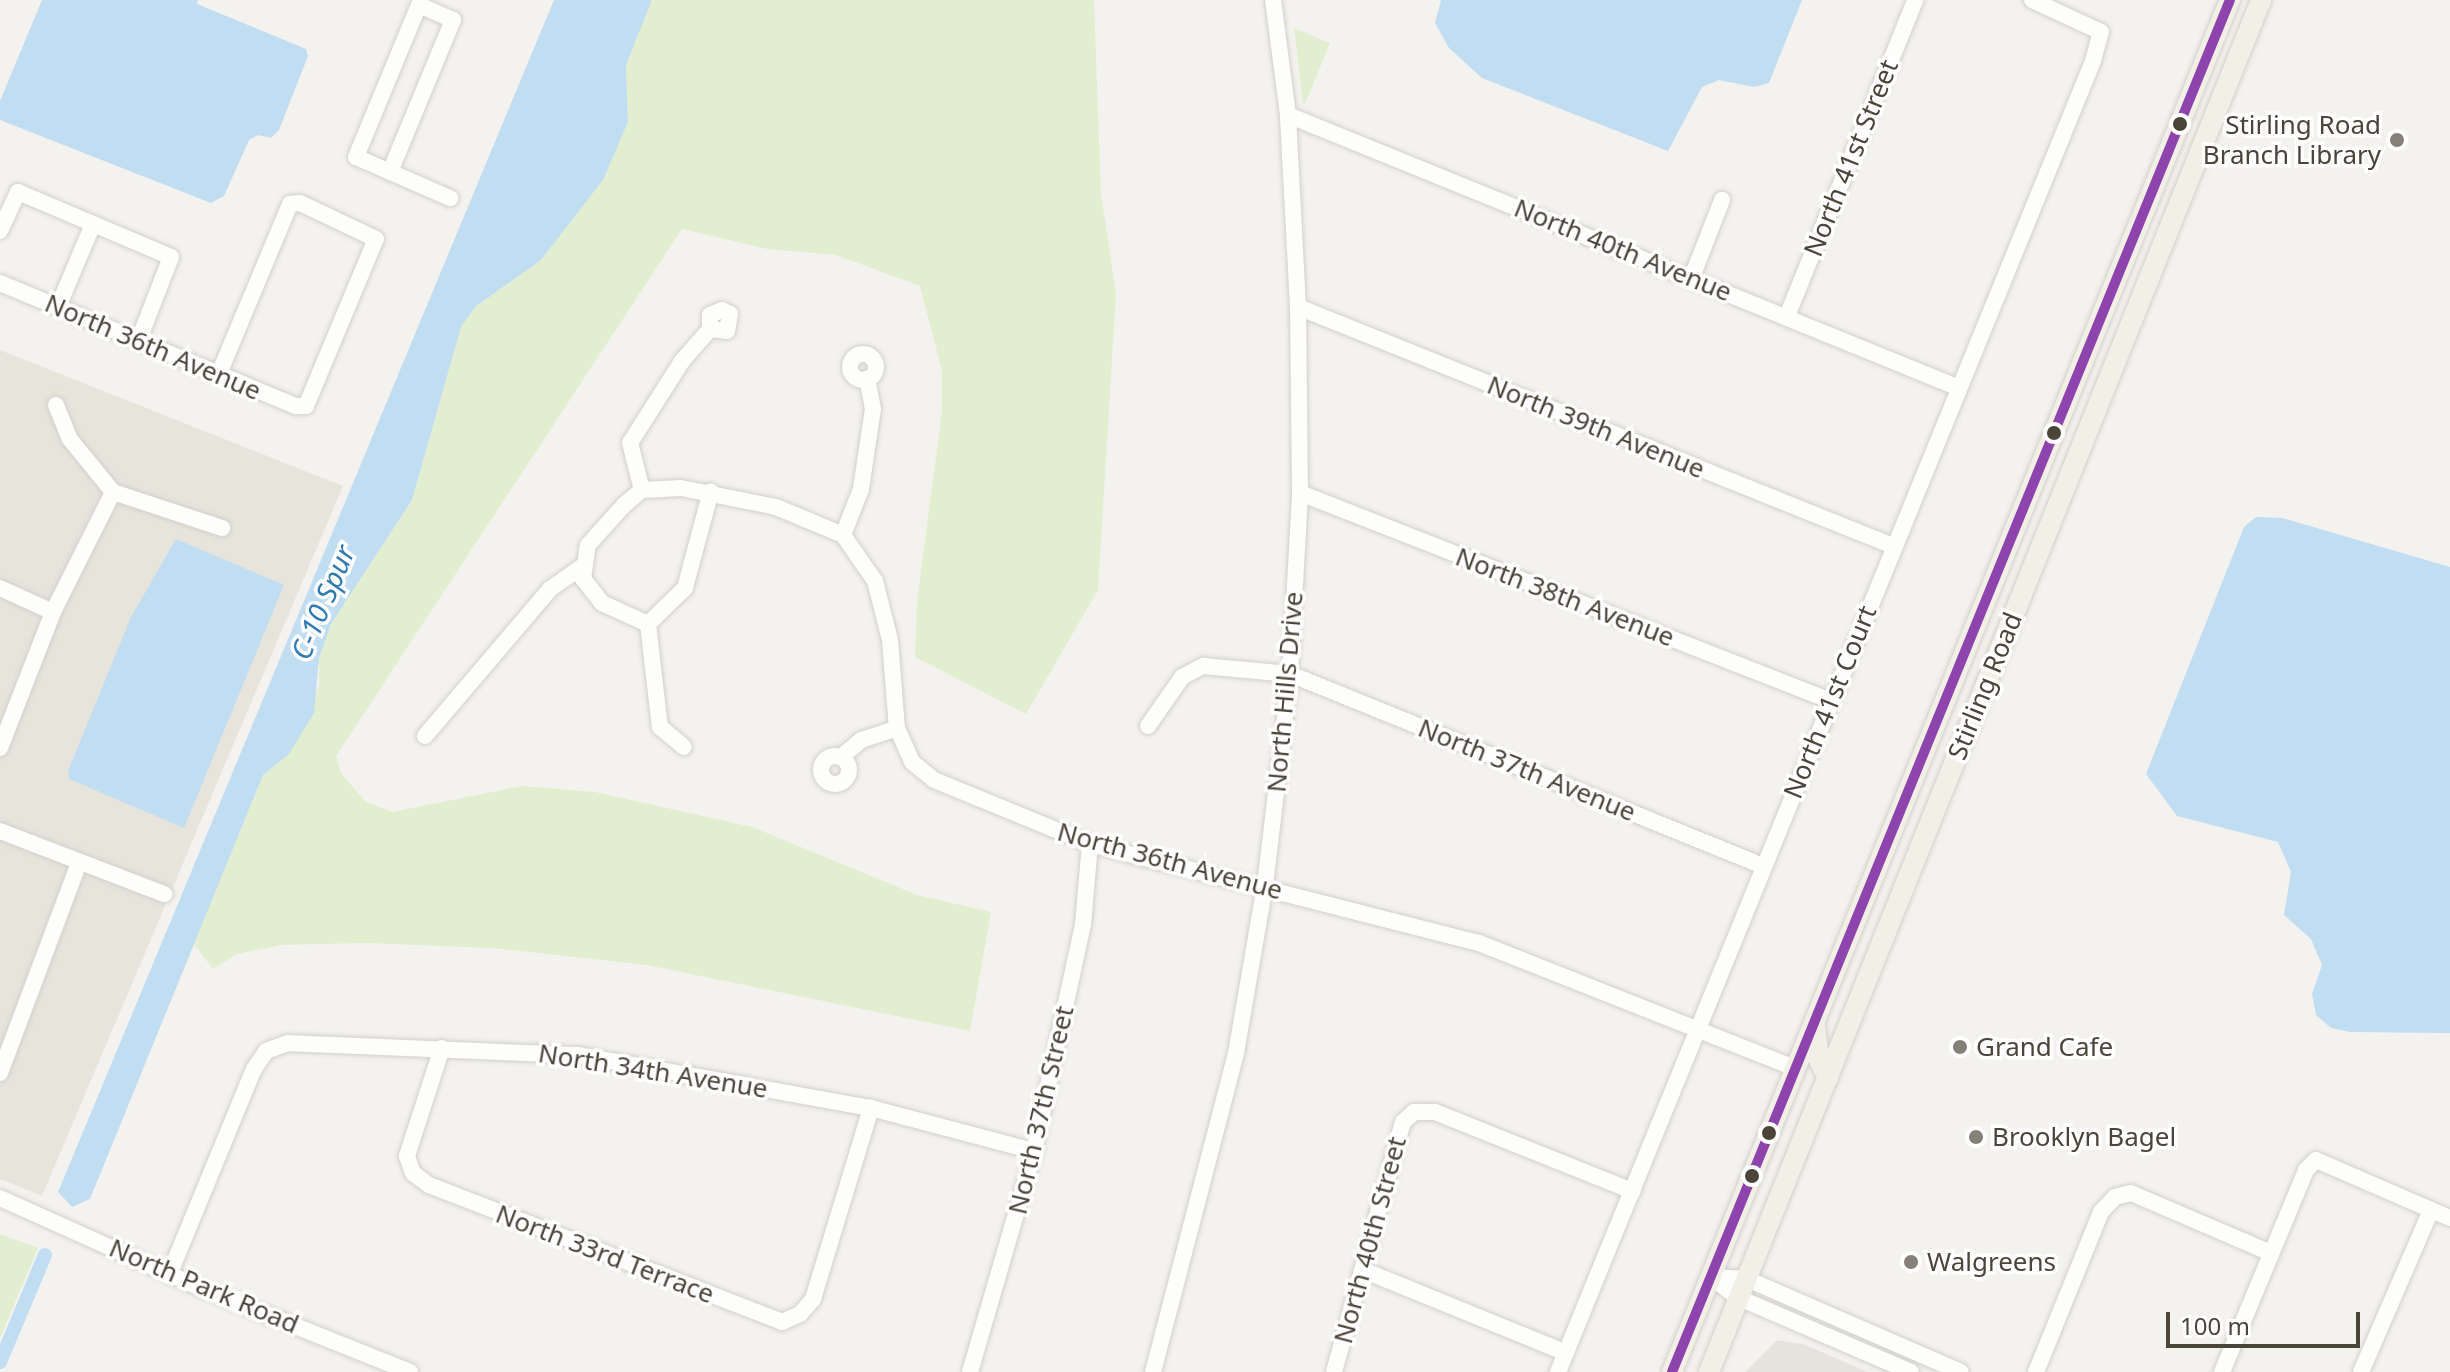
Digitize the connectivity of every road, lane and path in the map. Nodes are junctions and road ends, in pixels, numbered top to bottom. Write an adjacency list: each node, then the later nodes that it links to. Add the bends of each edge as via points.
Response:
1 (1273, 0): 7 (street, North Hills Drive)
2 (1915, 0): 17 (street, North 41st Street)
3 (2032, 0): 24 (street, North 41st Court, via 2101,32)
4 (2230, 0): 20 (main road, Stirling Road)
5 (2261, 0): 21 (main road, Stirling Road)
6 (420, 3): 8 (street, via 453,20); 8 (street, via 356,157)
7 (1288, 115): 13 (street, North 40th Avenue); 16 (street, North Hills Drive)
8 (390, 172): 9 (street)
9 (450, 198)
10 (1722, 200): 13 (street)
11 (93, 224): 12 (street, via 18,192); 15 (street); 19 (street, via 171,257)
12 (0, 231)
13 (1692, 277): 17 (street, North 40th Avenue)
14 (0, 283): 15 (street, North 36th Avenue)
15 (58, 307): 19 (street, North 36th Avenue)
16 (1298, 307): 29 (street, North Hills Drive); 33 (street, North 39th Avenue)
17 (1787, 316): 24 (street, North 40th Avenue)
18 (710, 329): 26 (street, via 682,361 630,443)
19 (138, 342): 22 (street, North 36th Avenue)
20 (2090, 344): 21 (main road); 30 (main road, Stirling Road)
21 (2117, 356): 34 (main road, Stirling Road)
22 (219, 374): 22 (street, North 36th Avenue, via 290,204 300,203 376,239 306,406)
23 (867, 379): 32 (street, via 873,409 861,489)
24 (1957, 387): 33 (street, North 41st Court)
25 (56, 405): 28 (street, via 69,438)
26 (642, 490): 27 (street); 35 (street, via 607,520 588,545)
27 (711, 491): 32 (street, via 776,507); 38 (street, via 685,588)
28 (113, 492): 31 (street); 37 (street)
29 (1300, 493): 39 (street, North Hills Drive); 40 (street, North 38th Avenue)
30 (2021, 514): 34 (main road, via 2033,524); 53 (main road, Stirling Road)
31 (222, 528)
32 (843, 535): 42 (street, North 36th Avenue, via 875,581 890,640)
33 (1893, 546): 40 (street, North 41st Court)
34 (2035, 560): 58 (main road, Stirling Road)
35 (583, 566): 38 (street, via 583,579 602,603); 43 (street, via 550,589)
36 (0, 588): 37 (street)
37 (53, 612): 45 (street)
38 (648, 624): 44 (street, via 660,727)
39 (1290, 674): 41 (street, North 37th Avenue, via 1203,666 1182,677); 50 (street, North 37th Avenue); 51 (street, North Hills Drive)
40 (1831, 701): 50 (street, North 41st Court)
41 (1148, 726)
42 (897, 728): 46 (street, via 861,740); 48 (street, North 36th Avenue, via 912,762 934,780)
43 (425, 736)
44 (684, 747)
45 (0, 748)
46 (841, 757)
47 (0, 831): 49 (street)
48 (1090, 844): 51 (street, North 36th Avenue); 60 (street, North 37th Street, via 1083,925)
49 (78, 865): 52 (street); 57 (street)
50 (1763, 866): 54 (street, North 41st Court)
51 (1265, 885): 54 (street, North 36th Avenue, via 1479,943); 74 (street, North Hills Drive, via 1218,1131)
52 (164, 894)
53 (1814, 1022): 56 (main road, Stirling Road); 58 (main road, via 1819,1060)
54 (1698, 1027): 56 (street, North 36th Avenue); 61 (street, North 41st Court)
55 (442, 1048): 59 (street, North 34th Avenue, via 578,1055); 59 (street, North 33rd Terrace, via 407,1156 413,1173 429,1185 782,1322 800,1314 813,1299); 67 (street, North 34th Avenue, via 288,1043 266,1051)
56 (1795, 1068): 68 (main road, Stirling Road)
57 (0, 1073)
58 (1828, 1078): 69 (main road, Stirling Road)
59 (871, 1108): 60 (street, North 34th Avenue)
60 (1034, 1151): 73 (street, North 37th Street)
61 (1633, 1191): 66 (street, North 40th Street, via 1435,1112 1414,1112 1403,1122); 70 (street, North 41st Court)
62 (0, 1198): 67 (street, North Park Road)
63 (2431, 1210): 64 (street); 65 (street, via 2316,1160 2306,1170); 82 (street)
64 (2450, 1218)
65 (2271, 1253): 80 (street, via 2131,1193 2115,1197 2101,1212); 81 (street)
66 (1363, 1270): 70 (street); 75 (street, North 40th Street)
67 (169, 1275): 72 (street, North Park Road)
68 (1711, 1277): 69 (street); 77 (main road, Stirling Road)
69 (1743, 1289): 71 (street); 78 (main road, Stirling Road); 79 (street)
70 (1566, 1353): 76 (street, North 41st Court)
71 (1955, 1371)
72 (410, 1372)
73 (970, 1372)
74 (1153, 1372)
75 (1334, 1372)
76 (1558, 1372)
77 (1672, 1372)
78 (1709, 1372)
79 (1911, 1372)
80 (2036, 1372)
81 (2222, 1372)
82 (2361, 1372)

